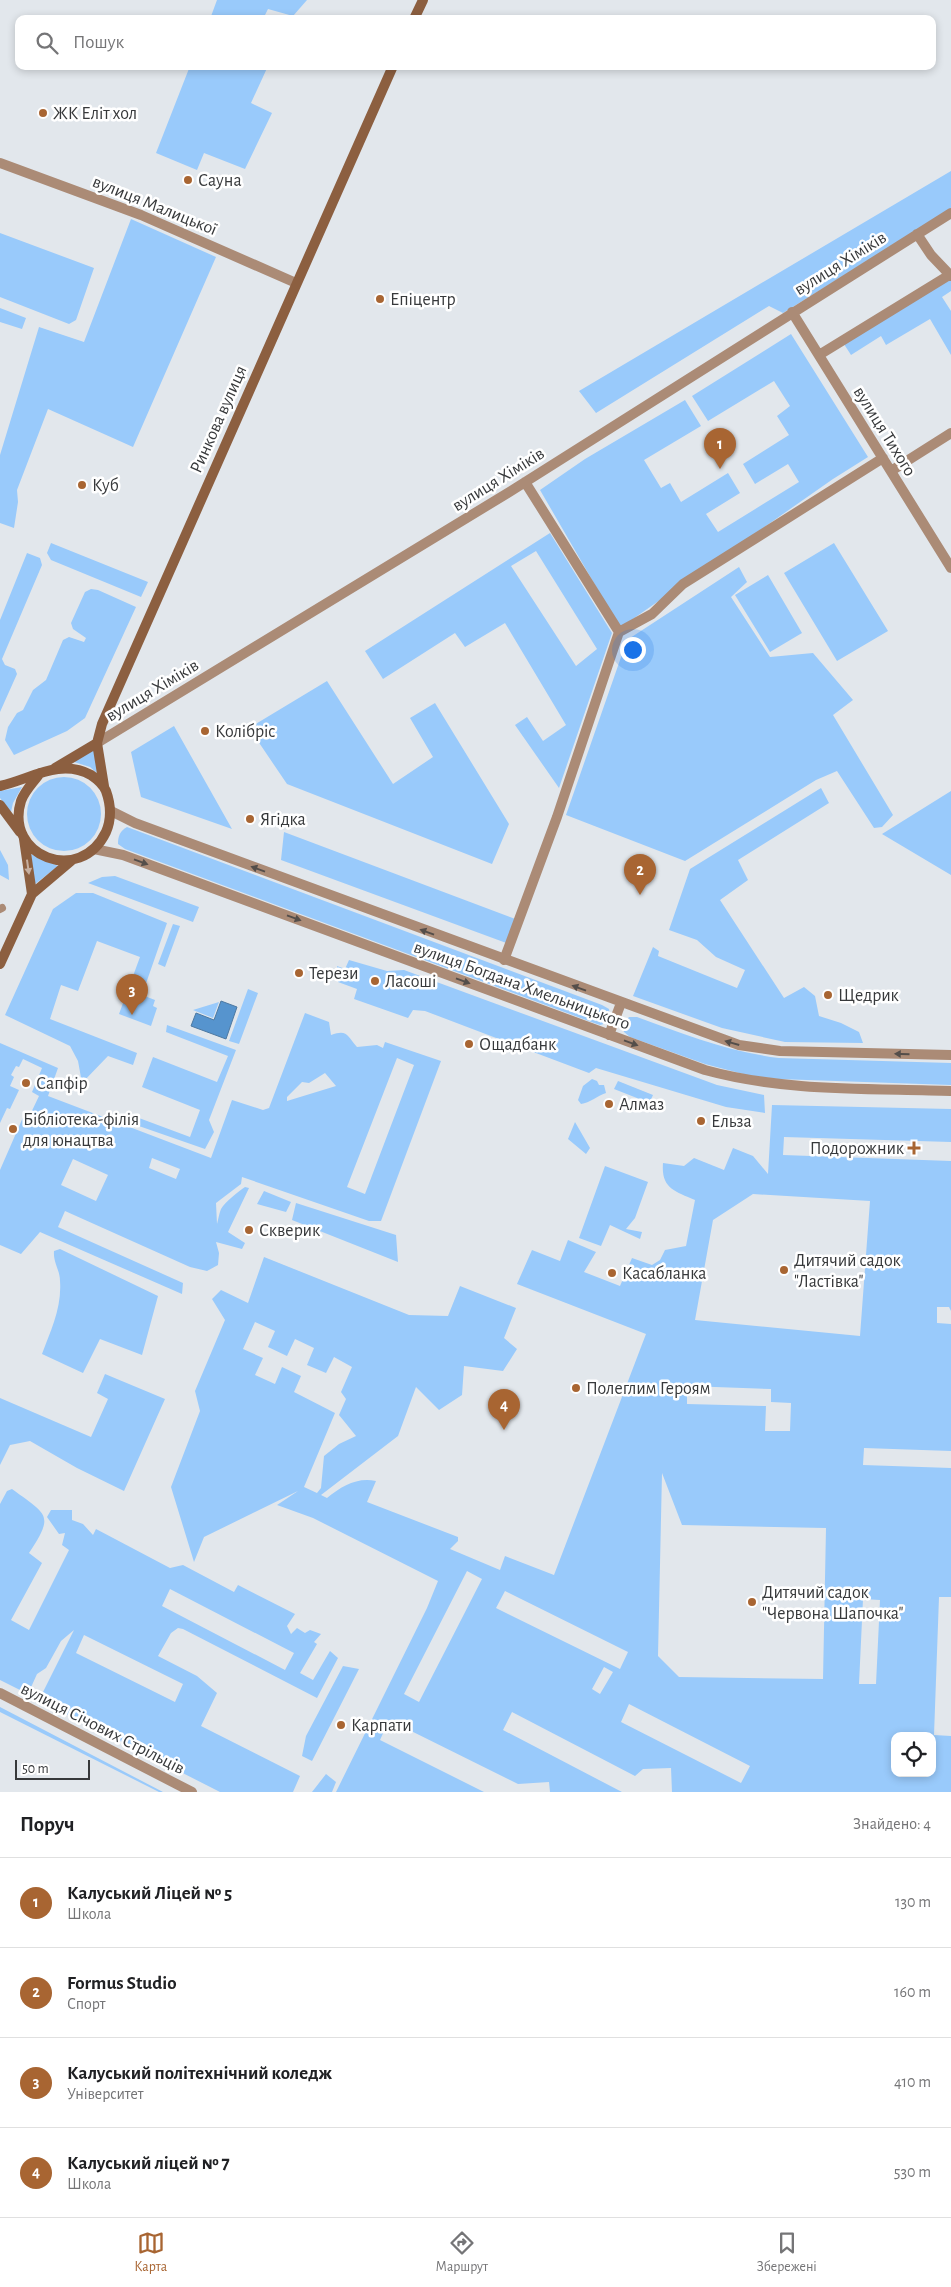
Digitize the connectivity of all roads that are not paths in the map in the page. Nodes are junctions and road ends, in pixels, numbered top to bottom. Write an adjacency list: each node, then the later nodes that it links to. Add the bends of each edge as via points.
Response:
1 (422, 0): 2 (main road)
2 (416, 15)
3 (391, 70): 8 (main road, Ринкова вулиця)
4 (0, 163): 8 (street, вулиця Малицької, via 142,215)
5 (951, 213): 6 (street, вулиця Хіміків)
6 (917, 234): 7 (street); 9 (street, вулиця Хіміків)
7 (950, 275): 10 (street)
8 (296, 283): 17 (main road, Ринкова вулиця, via 102,724)
9 (792, 312): 10 (street, вулиця Тихого); 14 (street, вулиця Хіміків)
10 (818, 355): 12 (street, вулиця Тихого)
11 (951, 433): 13 (street)
12 (883, 458): 13 (street, вулиця Тихого); 16 (street, via 683,584 652,614)
13 (891, 471): 15 (street, вулиця Тихого)
14 (525, 482): 16 (street); 17 (street, вулиця Хіміків)
15 (951, 568)
16 (619, 632): 28 (street, via 557,817)
17 (97, 743): 18 (main road); 21 (main road, вулиця Хіміків)
18 (55, 768): 19 (main road); 21 (main road, via 84,771)
19 (40, 773): 20 (main road); 24 (main road, via 21,802)
20 (0, 786)
21 (105, 788): 23 (main road)
22 (0, 805): 24 (main road)
23 (110, 811): 25 (main road, via 108,826); 28 (street, вулиця Богдана Хмельницького, one-way to 23)
24 (22, 836): 26 (main road, via 34,849 53,859); 27 (main road, one-way to 27)
25 (94, 849): 26 (main road); 31 (street, вулиця Богдана Хмельницького, one-way to 31, via 122,855)
26 (71, 861): 27 (main road)
27 (32, 894): 29 (main road)
28 (504, 960): 30 (street, вулиця Богдана Хмельницького, one-way to 28)
29 (0, 964)
30 (621, 1003): 31 (street); 32 (street, вулиця Богдана Хмельницького, one-way to 30, via 780,1051 739,1045)
31 (609, 1035): 33 (street, вулиця Богдана Хмельницького, one-way to 33, via 705,1070 761,1083)
32 (951, 1055)
33 (951, 1091)
34 (0, 1693): 35 (street, вулиця Січових Стрільців)
35 (192, 1792)

